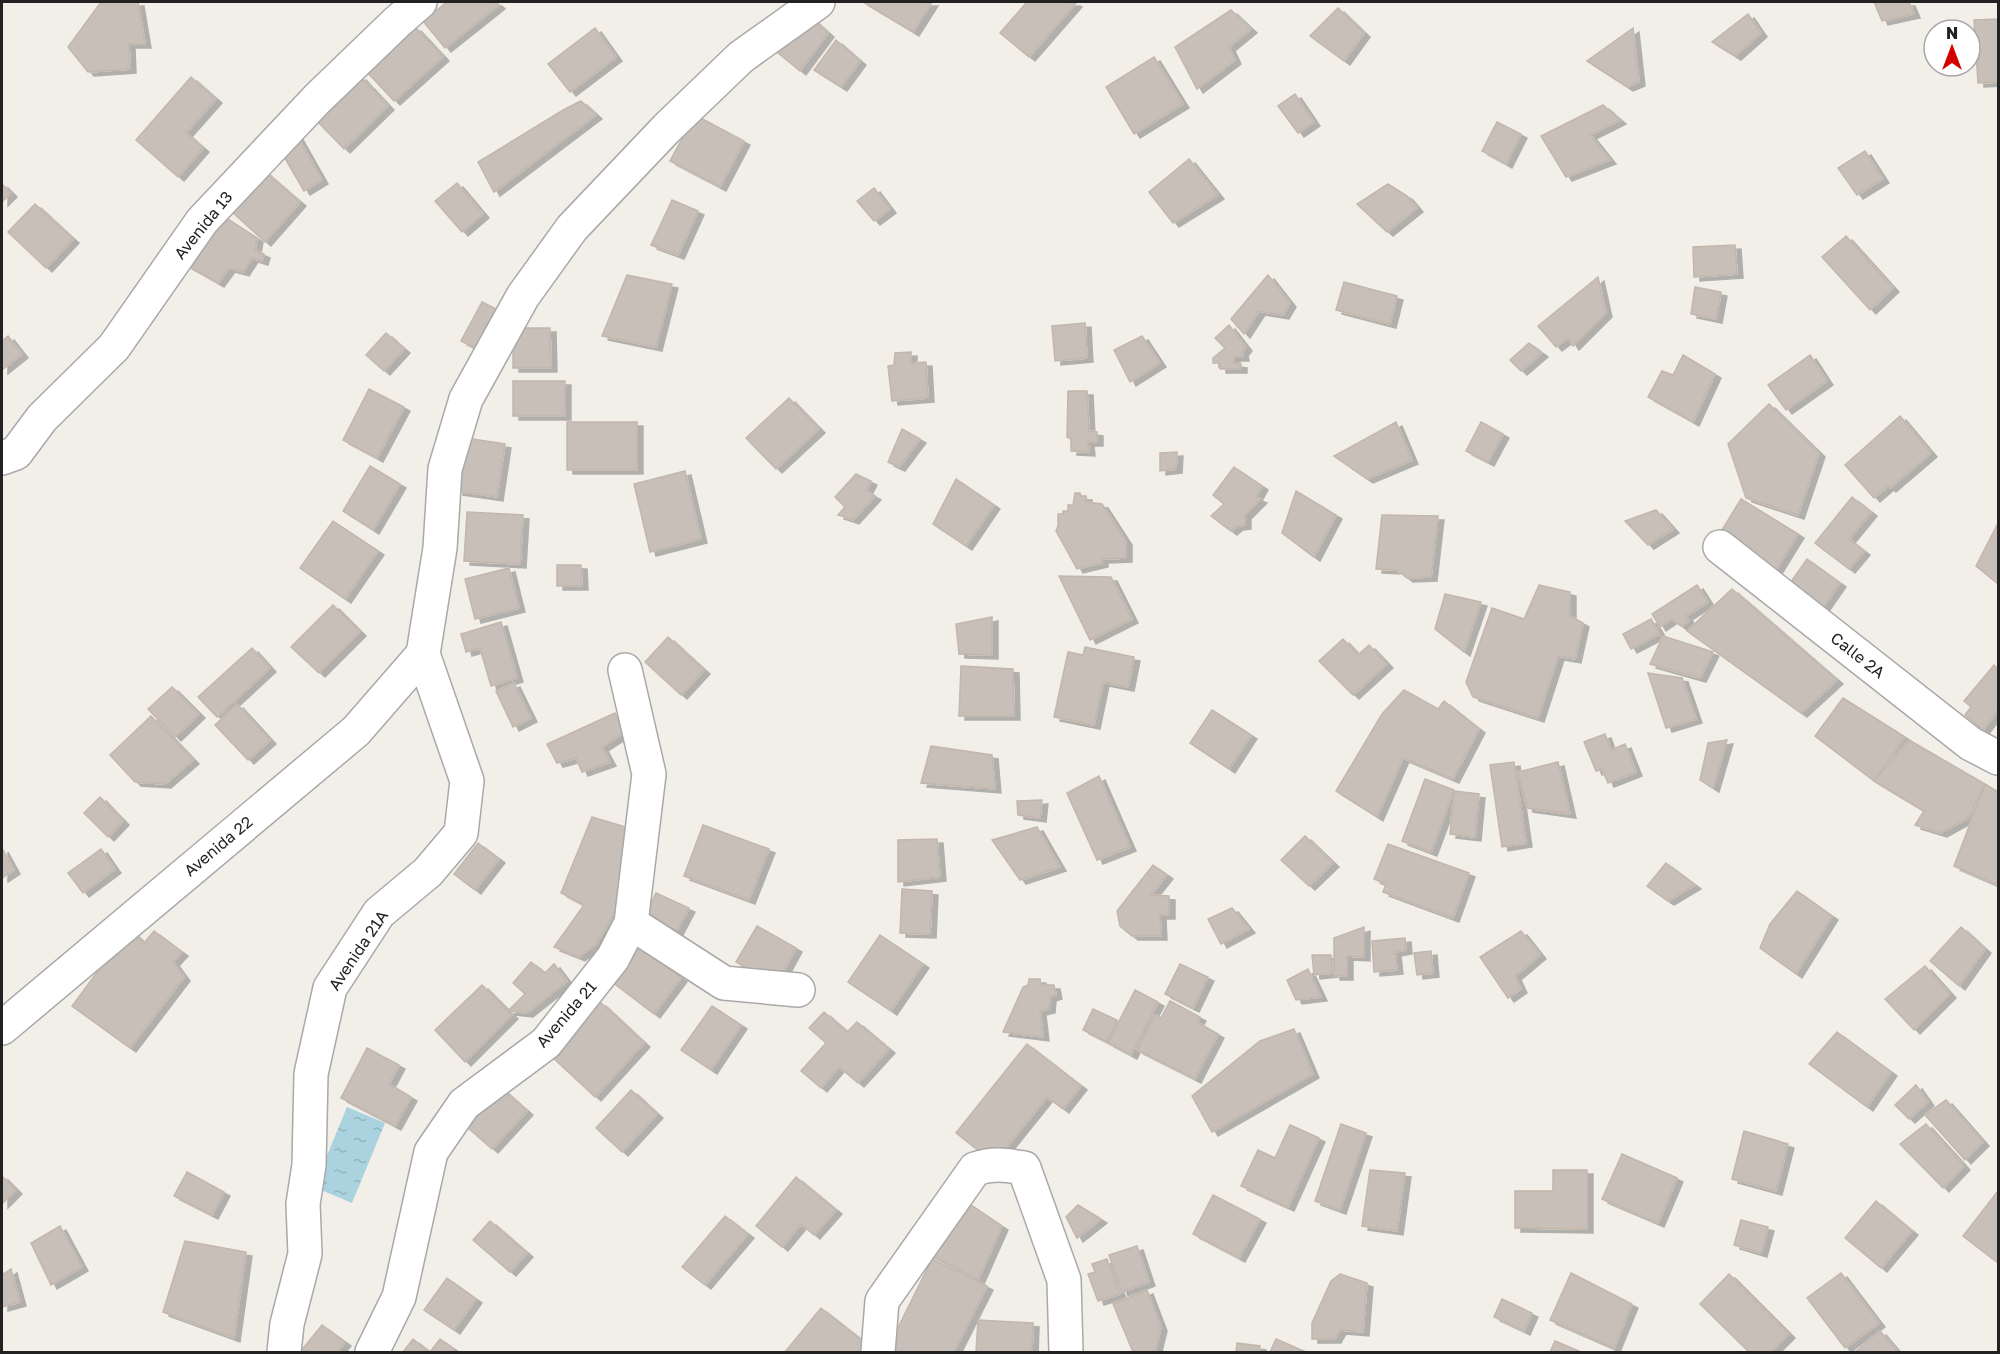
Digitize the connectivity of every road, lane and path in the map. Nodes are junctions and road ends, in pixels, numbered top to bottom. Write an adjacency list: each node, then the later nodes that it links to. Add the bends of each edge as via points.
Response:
1 (420, 2): 3 (street, Avenida 13, via 317,99 202,221 114,347 42,418 16,453)
2 (818, 2): 5 (street, via 741,57 667,128 572,228 523,296 466,399 445,469 440,548)
3 (2, 458)
4 (1720, 547): 7 (street, Calle 2A, via 1971,744)
5 (423, 654): 10 (street, Avenida 22, via 356,731); 11 (street, Avenida 21A, via 467,781 461,833 428,872 379,914 330,988 311,1074 309,1165 303,1204 305,1254 287,1324)
6 (625, 670): 8 (street, Avenida 21, via 649,774)
7 (1998, 758)
8 (631, 923): 9 (street, via 724,983); 12 (street, Avenida 21, via 613,958 546,1042 464,1104 431,1152 399,1297)
9 (798, 990)
10 (2, 1028)
11 (284, 1353)
12 (372, 1353)
13 (878, 1353): 14 (street, via 882,1301 975,1169 1002,1164 1024,1168 1064,1280)
14 (1066, 1353)

